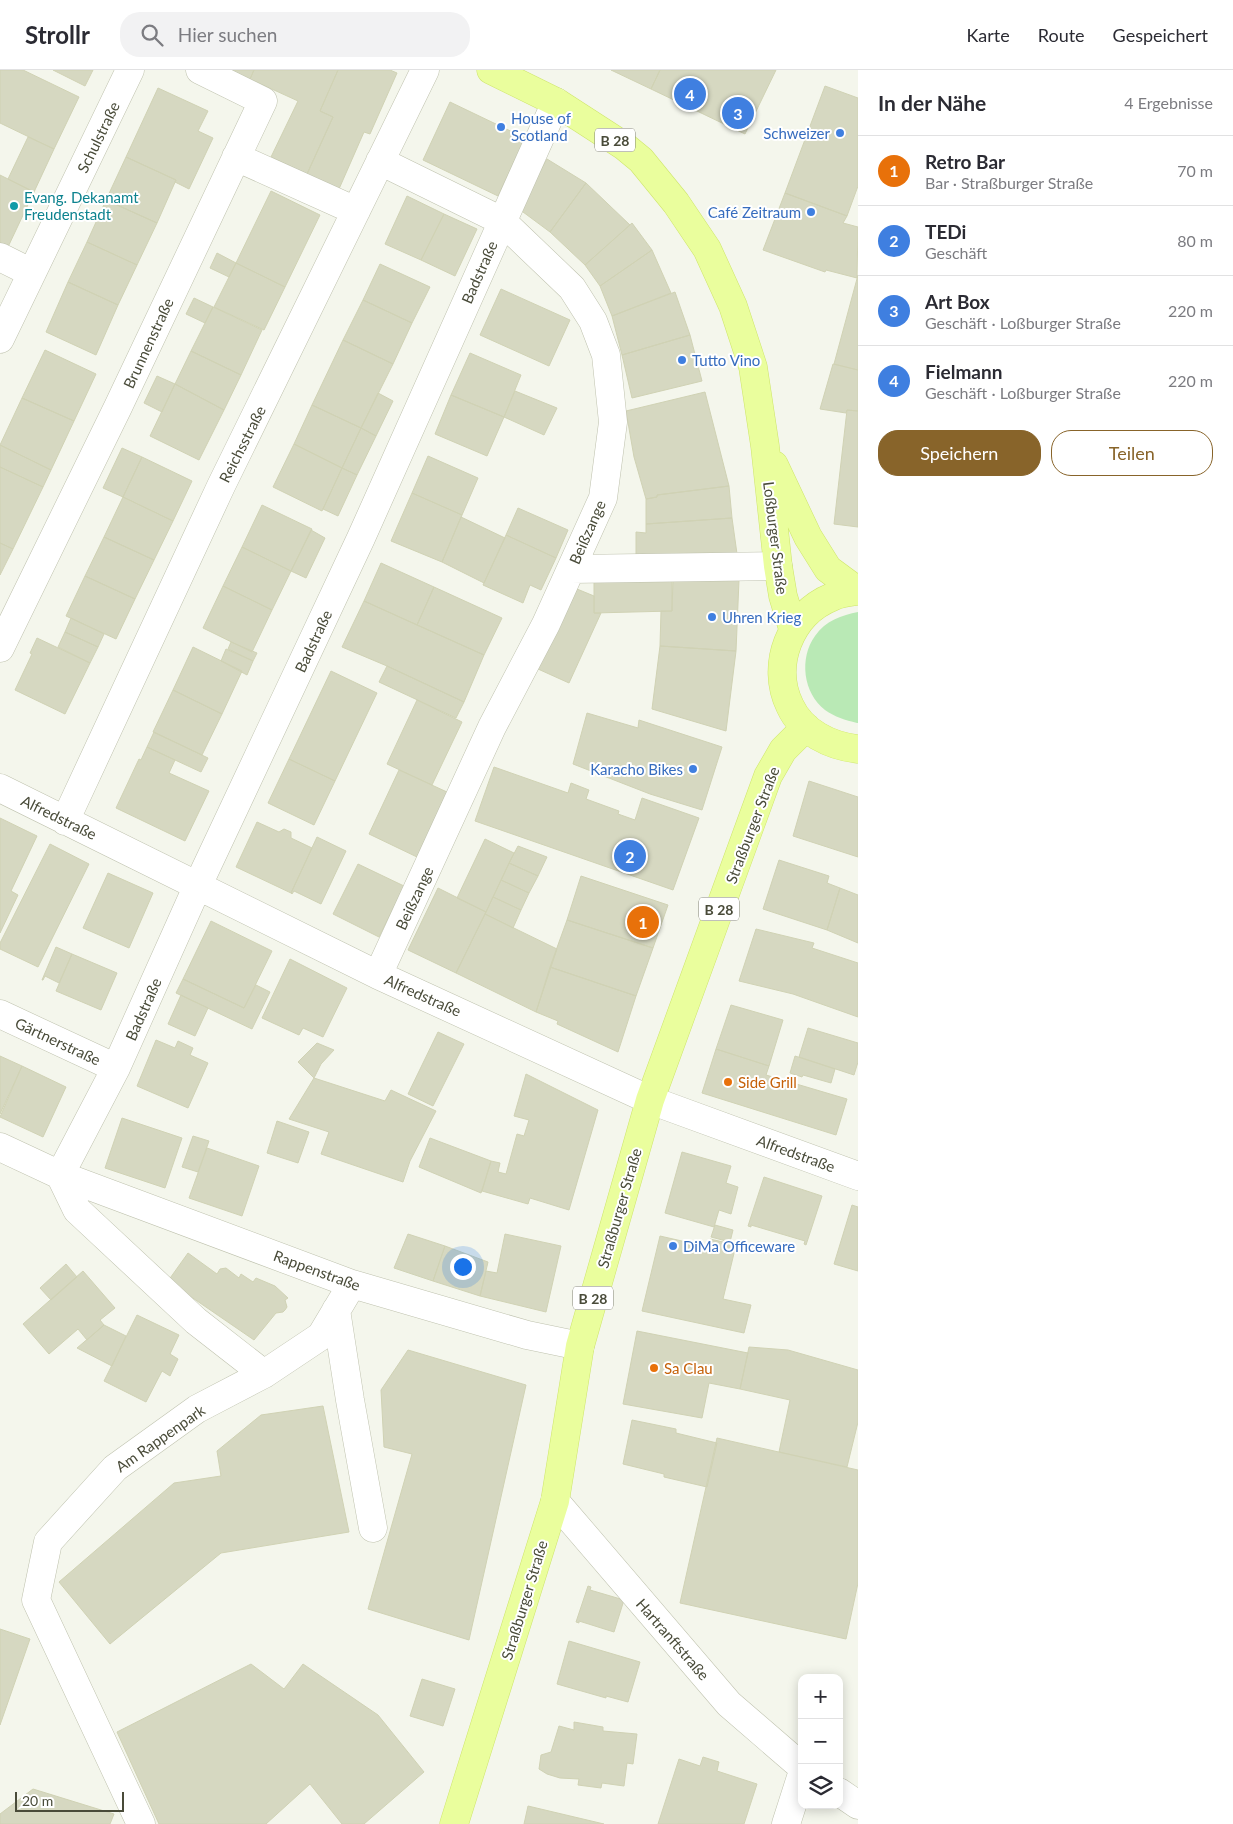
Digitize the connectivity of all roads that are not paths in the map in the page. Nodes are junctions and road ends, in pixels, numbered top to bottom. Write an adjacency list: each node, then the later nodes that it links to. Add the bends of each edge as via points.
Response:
1 (130, 70): 11 (street, Schulstraße)
2 (200, 70): 6 (street, Brunnenstraße, via 263,101)
3 (425, 70): 7 (street, Reichsstraße)
4 (491, 70): 5 (main road, Loßburger Straße / B 28)
5 (556, 102): 9 (street, Badstraße); 13 (main road, Loßburger Straße / B 28, via 641,160 676,202 707,249 734,306 753,367)
6 (236, 157): 8 (street); 18 (street, Brunnenstraße)
7 (380, 161): 8 (street, Reichsstraße); 9 (street, Beißzange)
8 (356, 211): 22 (street, Reichsstraße, via 221,486)
9 (502, 221): 15 (street, Beißzange, via 572,288 593,321 606,355 613,422 603,498); 23 (street, Badstraße, via 361,538)
10 (0, 257): 11 (street)
11 (32, 273): 12 (street, Schulstraße)
12 (0, 339)
13 (765, 446): 14 (main road, Loßburger Straße / B 28); 16 (main road, Loßburger Straße / B 28, via 808,536 828,569)
14 (778, 566): 15 (street); 17 (main road, Loßburger Straße / B 28)
15 (571, 569): 24 (street, Beißzange, via 492,727)
16 (858, 591): 17 (main road, B 28, via 832,596 810,609)
17 (793, 629): 19 (main road, B 28, via 783,654 782,681 790,706)
18 (0, 648)
19 (806, 727): 20 (main road, B 28, via 822,739 841,747); 27 (main road, Straßburger Straße / B 28, via 783,750 768,776)
20 (858, 749)
21 (0, 788): 22 (street, Alfredstraße)
22 (65, 821): 23 (street, Alfredstraße)
23 (198, 885): 24 (street, Alfredstraße); 26 (street, Badstraße)
24 (378, 976): 27 (street, Alfredstraße)
25 (0, 1014): 26 (street, Gärtnerstraße)
26 (116, 1068): 29 (street, Badstraße)
27 (650, 1100): 30 (street, Alfredstraße); 33 (main road, Straßburger Straße / B 28)
28 (0, 1147): 29 (street, Rappenstraße)
29 (60, 1175): 31 (street, Rappenstraße); 34 (street, via 77,1210 196,1321)
30 (858, 1176)
31 (352, 1284): 32 (street, Am Rappenpark); 33 (street, Rappenstraße)
32 (336, 1310): 34 (street, Am Rappenpark, via 321,1336); 36 (street)
33 (580, 1346): 35 (main road, Straßburger Straße / B 28)
34 (264, 1374): 41 (street, Am Rappenpark, via 197,1409 115,1468 48,1542 36,1600)
35 (555, 1500): 37 (street, Hartranftstraße, via 729,1704); 42 (main road, Straßburger Straße / B 28)
36 (373, 1528)
37 (799, 1764)
38 (798, 1786): 43 (street)
39 (843, 1795): 40 (street)
40 (858, 1805)
41 (141, 1824)
42 (454, 1824)
43 (786, 1824)

